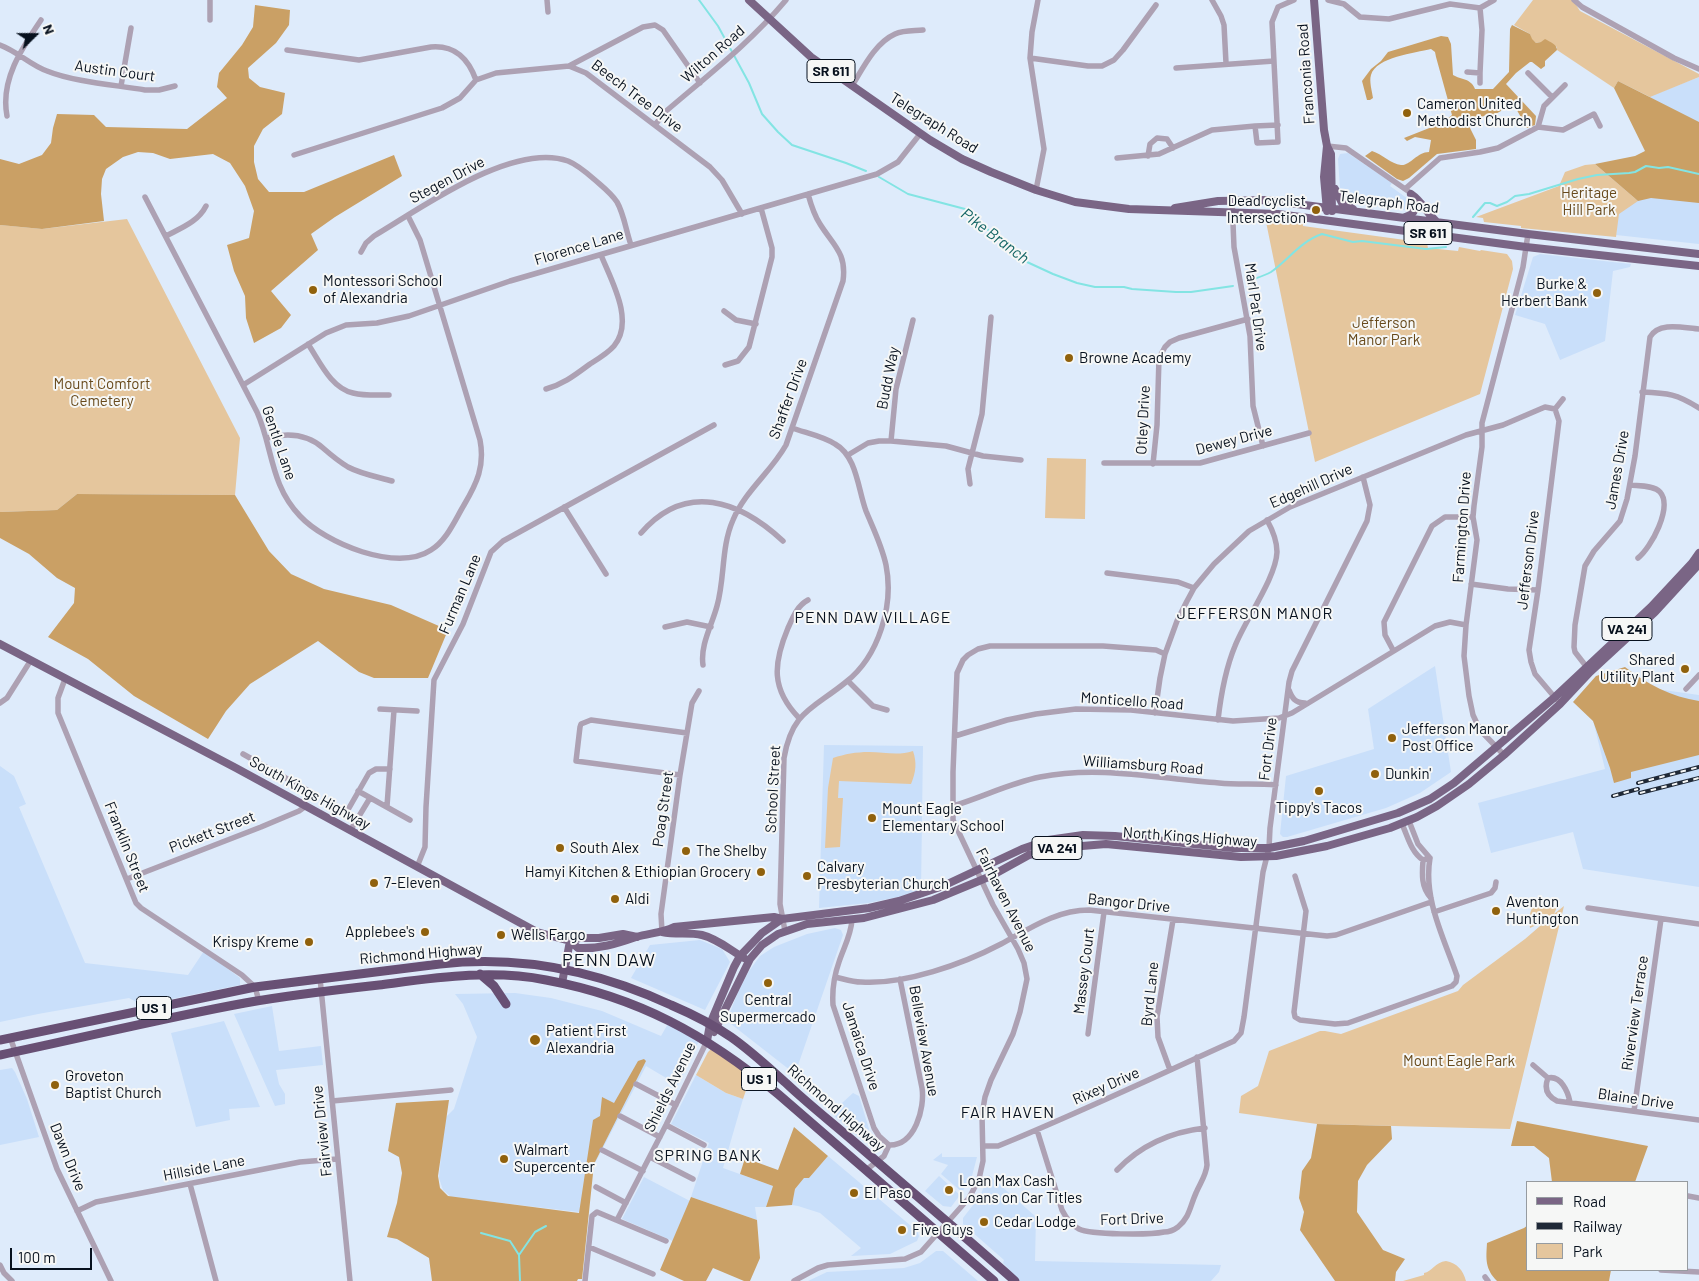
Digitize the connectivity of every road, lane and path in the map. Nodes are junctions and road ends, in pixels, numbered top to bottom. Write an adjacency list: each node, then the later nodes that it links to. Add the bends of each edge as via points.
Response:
1 (210, 0): 16 (street)
2 (547, 0): 14 (street)
3 (749, 0): 17 (main road, Telegraph Road / SR 611)
4 (786, 0): 17 (street, Wilton Road)
5 (1038, 0): 23 (street)
6 (1212, 0): 25 (street, via 1224,25)
7 (1294, 0): 24 (street, via 1283,4 1274,13)
8 (1314, 0): 47 (main road, Franconia Road)
9 (1328, 0): 13 (street, via 1344,4 1360,17 1368,19 1395,19 1450,4)
10 (1494, 0): 13 (street)
11 (1574, 0): 28 (street, via 1590,12)
12 (1156, 5): 23 (street, via 1123,50 1102,66)
13 (1480, 8): 30 (street)
14 (548, 12)
15 (40, 20): 22 (street)
16 (210, 20)
17 (770, 20): 33 (street, Wilton Road); 38 (main road, Telegraph Road / SR 611)
18 (131, 28): 36 (street)
19 (923, 30): 38 (street, via 902,32 888,38 878,47)
20 (0, 44): 22 (street, Austin Court)
21 (287, 50): 32 (street, via 359,60 443,47 464,57)
22 (17, 54): 36 (street, Austin Court, via 40,69 56,74); 40 (street, via 1,86 1,101)
23 (1030, 58): 53 (street, via 1044,149)
24 (1274, 61): 25 (street); 42 (street)
25 (1226, 63): 27 (street)
26 (569, 66): 32 (street, Beech Tree Drive, via 503,72); 33 (street, via 643,27 655,25 663,30); 41 (street, Beech Tree Drive, via 586,73)
27 (1176, 68)
28 (1699, 69)
29 (1467, 72): 30 (street)
30 (1480, 73): 34 (street)
31 (1528, 73): 39 (street)
32 (476, 80): 49 (street, via 460,98 442,108)
33 (700, 83): 41 (street, Wilton Road, via 662,114)
34 (1480, 83)
35 (1565, 85): 39 (street)
36 (121, 86): 37 (street, Austin Court, via 153,90)
37 (175, 86)
38 (852, 86): 46 (main road, Telegraph Road / SR 611)
39 (1552, 97): 45 (street, via 1544,106)
40 (7, 116)
41 (655, 125): 64 (street, Beech Tree Drive, via 718,176)
42 (1278, 125): 43 (street); 43 (street, via 1278,142 1261,144 1256,141)
43 (1255, 126): 48 (street, via 1208,131)
44 (1600, 126): 45 (street, via 1594,114 1563,130)
45 (1538, 127): 54 (street, via 1498,148 1440,158)
46 (920, 134): 53 (main road, Telegraph Road / SR 611, via 962,159); 55 (street, Florence Lane, via 892,167)
47 (1327, 146): 52 (main road, Franconia Road, via 1330,154); 54 (street, via 1346,148)
48 (1173, 148): 50 (street); 50 (street, via 1166,139 1157,138 1150,144)
49 (294, 155)
50 (1148, 156): 51 (street)
51 (1116, 158)
52 (1328, 178): 58 (main road, via 1319,199); 61 (main road, Franconia Road); 65 (main road, via 1345,205)
53 (1036, 190): 62 (main road, Telegraph Road / SR 611, via 1095,206)
54 (1408, 192): 67 (main road, via 1416,201 1416,209); 69 (main road)
55 (808, 194): 60 (street, Florence Lane); 95 (street, Shaffer Drive, via 816,218 839,251 844,275)
56 (145, 198): 71 (street, Gentle Lane)
57 (1232, 200): 58 (main road, Telegraph Road / SR 611); 62 (main road, Telegraph Road / SR 611); 63 (street, Marl Pat Drive)
58 (1306, 205): 61 (main road, Telegraph Road / SR 611)
59 (206, 206): 71 (street, via 195,220)
60 (761, 208): 64 (street, Florence Lane); 83 (street, via 772,253)
61 (1330, 208): 65 (main road, Telegraph Road / SR 611); 68 (main road, Franconia Road)
62 (1165, 210): 63 (main road, Telegraph Road / SR 611)
63 (1232, 211): 68 (main road, Telegraph Road / SR 611); 81 (street, Marl Pat Drive, via 1234,247)
64 (742, 214): 72 (street, Florence Lane)
65 (1377, 214): 67 (main road, Telegraph Road / SR 611)
66 (408, 216): 72 (street, Stegen Drive, via 490,170 529,160 561,159 576,165 612,195 620,208); 74 (street, Stegen Drive, via 374,236); 78 (street, Gentle Lane, via 420,240)
67 (1404, 217): 69 (main road, Telegraph Road / SR 611)
68 (1329, 220): 73 (main road, Telegraph Road / SR 611)
69 (1437, 222): 70 (main road, Telegraph Road / SR 611)
70 (1528, 234): 73 (street, Farmington Drive); 75 (main road, Telegraph Road / SR 611)
71 (166, 236): 87 (street, Gentle Lane)
72 (631, 245): 76 (street, Florence Lane)
73 (1526, 247): 77 (main road, Telegraph Road / SR 611); 96 (street, Farmington Drive, via 1482,422)
74 (361, 252)
75 (1699, 254)
76 (600, 255): 78 (street, Florence Lane); 88 (street, via 623,312 622,333 610,350 561,385)
77 (1699, 266)
78 (440, 305): 85 (street, Florence Lane, via 394,320 339,327); 98 (street, Gentle Lane, via 480,440 482,458 474,488 446,536 434,549 414,558 394,559 346,546 320,533 299,515 283,494 273,470)
79 (724, 311): 83 (street, via 736,320)
80 (991, 317): 101 (street, via 982,414)
81 (1248, 319): 100 (street, Marl Pat Drive, via 1253,406); 105 (street, Otley Drive, via 1179,338 1161,352)
82 (913, 320): 99 (street, Budd Way, via 896,389)
83 (756, 324): 86 (street, via 746,352 738,361)
84 (1699, 329): 89 (street, James Drive, via 1664,327 1652,333)
85 (308, 344): 87 (street, Florence Lane); 90 (street, via 331,379 341,388 354,393)
86 (726, 366)
87 (243, 385): 98 (street, Gentle Lane)
88 (546, 388)
89 (1642, 392): 92 (street, via 1678,396); 109 (street, James Drive)
90 (389, 395)
91 (1563, 399): 93 (street)
92 (1699, 408)
93 (1555, 409): 96 (street, Edgehill Drive, via 1545,407); 123 (street, Jefferson Drive, via 1559,421)
94 (714, 425): 110 (street, Furman Lane)
95 (792, 428): 102 (street, via 835,443); 111 (street, Shaffer Drive, via 781,454 749,491)
96 (1483, 430): 106 (street, Edgehill Drive); 112 (street, Farmington Drive)
97 (1310, 433): 100 (street, Dewey Drive)
98 (267, 438): 107 (street, via 287,435 304,438 350,468)
99 (891, 441): 101 (street, via 946,446); 102 (street, via 868,443)
100 (1263, 446): 105 (street, Dewey Drive, via 1200,464)
101 (972, 454): 103 (street); 108 (street, via 968,473)
102 (848, 455): 136 (street, School Street, via 884,558 888,590 886,614 878,638)
103 (1021, 460)
104 (1104, 463): 105 (street, Dewey Drive)
105 (1152, 464)
106 (1363, 477): 113 (street, Edgehill Drive); 137 (street, Fort Drive, via 1370,505 1367,521 1292,672)
107 (392, 481)
108 (970, 484)
109 (1630, 485): 117 (street, via 1655,488 1663,500 1658,531); 133 (street, James Drive, via 1620,521 1594,551 1582,577 1574,648)
110 (564, 507): 119 (street); 175 (street, Furman Lane, via 503,541 491,552 463,624 434,680 425,847)
111 (738, 510): 114 (street, via 717,502 687,503 661,514); 115 (street, via 764,524); 127 (street, Shaffer Drive, via 728,536 718,606)
112 (1474, 517): 121 (street, Farmington Drive, via 1477,540); 129 (street, via 1445,518 1432,526 1384,622 1384,635)
113 (1267, 520): 122 (street, Edgehill Drive, via 1223,554); 151 (street, via 1276,544 1276,562 1228,662)
114 (641, 533)
115 (783, 542)
116 (1699, 552): 133 (main road, North Kings Highway / VA 241, via 1651,607)
117 (1638, 558)
118 (1699, 564): 133 (main road, North Kings Highway / VA 241, via 1655,612)
119 (606, 574)
120 (1107, 574): 122 (street, via 1178,582)
121 (1471, 584): 123 (street); 125 (street, Farmington Drive)
122 (1194, 588): 130 (street, Edgehill Drive)
123 (1538, 590): 140 (street, Jefferson Drive, via 1529,643 1530,659 1539,680)
124 (808, 600): 150 (street, via 795,613 780,647 777,664 781,692)
125 (1466, 625): 129 (street, Monticello Road, via 1439,624); 154 (street, Farmington Drive, via 1464,656 1471,710 1480,730)
126 (665, 627): 127 (street, via 688,622)
127 (711, 627): 132 (street, Shaffer Drive, via 702,652)
128 (0, 644): 131 (main road, South Kings Highway)
129 (1393, 650): 141 (street, Monticello Road)
130 (1165, 654): 148 (street, Edgehill Drive); 153 (street, Fairhaven Avenue, via 1156,650 1103,646 990,646 978,649 963,660 957,673)
131 (31, 660): 135 (main road, South Kings Highway); 142 (street, via 7,698)
132 (703, 665)
133 (1589, 669): 140 (main road, North Kings Highway / VA 241); 143 (main road, North Kings Highway / VA 241)
134 (1699, 675): 138 (street)
135 (65, 678): 163 (main road, South Kings Highway); 178 (street, Franklin Street, via 58,698 58,713)
136 (848, 681): 146 (street, via 873,706); 150 (street, School Street)
137 (1288, 689): 141 (street, via 1293,700); 149 (street, Fort Drive)
138 (1686, 689)
139 (699, 691): 152 (street, Poag Street, via 692,703)
140 (1555, 697): 143 (street, Jefferson Drive); 154 (main road, North Kings Highway / VA 241)
141 (1307, 702): 149 (street, Monticello Road)
142 (0, 703)
143 (1560, 704): 156 (main road, North Kings Highway / VA 241)
144 (380, 709): 145 (street)
145 (394, 710): 147 (street); 157 (street)
146 (886, 710)
147 (417, 711)
148 (1155, 713): 151 (street, Monticello Road); 153 (street, Monticello Road, via 1099,708 1052,712 1007,720)
149 (1284, 717): 151 (street, Monticello Road); 159 (street, Fort Drive)
150 (799, 718): 185 (street, School Street, via 788,738 784,758)
151 (1218, 720)
152 (687, 733): 158 (street, Poag Street); 158 (street, via 591,720 580,727 576,761)
153 (955, 736): 165 (street, Fairhaven Avenue)
154 (1497, 748): 156 (street, Farmington Drive); 166 (main road, North Kings Highway / VA 241, via 1430,799)
155 (243, 754): 161 (street)
156 (1504, 755): 169 (main road, North Kings Highway / VA 241, via 1437,806)
157 (390, 769): 160 (street, via 371,770); 164 (street)
158 (680, 775): 192 (street, Poag Street, via 661,912)
159 (1276, 786): 165 (street, Williamsburg Road, via 1077,772 1021,781); 171 (street, Fort Drive)
160 (358, 791): 162 (street); 167 (street)
161 (314, 794)
162 (370, 798): 164 (street); 170 (street)
163 (306, 806): 170 (main road, South Kings Highway); 178 (street, Pickett Street)
164 (387, 806): 168 (street)
165 (953, 806): 176 (street, Fairhaven Avenue, via 954,823)
166 (1400, 812): 169 (main road); 171 (main road, North Kings Highway / VA 241, via 1304,841)
167 (346, 815)
168 (410, 820)
169 (1405, 822): 172 (main road, North Kings Highway / VA 241, via 1319,848); 173 (street); 174 (street, via 1413,850)
170 (350, 830): 175 (main road, South Kings Highway)
171 (1268, 848): 172 (street, Fort Drive); 176 (main road, North Kings Highway / VA 241, via 1232,848 1083,835 1036,843)
172 (1266, 857): 179 (main road, North Kings Highway / VA 241, via 1106,844 1058,848 1029,855); 190 (street, Fort Drive)
173 (1430, 858): 174 (street); 181 (street, via 1428,881)
174 (1423, 860): 181 (street, via 1422,878)
175 (417, 867): 195 (main road, South Kings Highway, via 525,926)
176 (977, 871): 179 (street, Fairhaven Avenue); 185 (main road, North Kings Highway / VA 241, via 936,889 884,905)
177 (1295, 876): 193 (street, via 1306,911)
178 (127, 879): 204 (street, Franklin Street, via 134,900 141,908 217,957)
179 (981, 880): 187 (main road, North Kings Highway / VA 241, via 933,900); 194 (street, Fairhaven Avenue)
180 (1496, 882): 184 (street, via 1490,893)
181 (1431, 900): 184 (street); 193 (street, Bangor Drive, via 1336,935)
182 (1588, 908): 186 (street)
183 (1104, 912): 188 (street, Bangor Drive); 194 (street, Bangor Drive, via 1070,911); 209 (street, Massey Court)
184 (1434, 912): 193 (street, via 1458,979 1455,984 1342,1024 1295,1017)
185 (782, 919): 191 (street, School Street); 192 (main road, North Kings Highway, via 696,924); 196 (main road, North Kings Highway / VA 241, via 762,933)
186 (1661, 919): 189 (street); 225 (street, Riverview Terrace)
187 (852, 920): 191 (main road, North Kings Highway / VA 241, via 807,924); 200 (street, Jamaica Drive)
188 (1173, 920): 190 (street, Bangor Drive); 218 (street, Byrd Lane, via 1157,1017 1158,1037)
189 (1699, 924)
190 (1255, 929): 193 (street, Bangor Drive); 212 (street, Fort Drive, via 1242,1028)
191 (785, 931): 197 (main road, North Kings Highway / VA 241, via 770,939)
192 (662, 932): 195 (main road, North Kings Highway, via 587,949 578,948); 196 (main road, North Kings Highway, via 707,936)
193 (1304, 933)
194 (1012, 938): 202 (street, Bangor Drive, via 963,961); 234 (street, Fairhaven Avenue, via 1024,963 1026,986 1013,1034 985,1097)
195 (570, 941): 198 (main road)
196 (740, 956): 197 (main road, North Kings Highway); 208 (main road, North Kings Highway / VA 241)
197 (750, 959): 208 (main road, North Kings Highway / VA 241)
198 (566, 970): 201 (highway, Richmond Highway / US 1, via 510,962 468,962); 203 (main road); 208 (highway, Richmond Highway / US 1, via 647,994)
199 (480, 974): 203 (highway, Richmond Highway / US 1); 205 (highway, Richmond Highway / US 1); 207 (highway, via 500,992)
200 (835, 976): 202 (street, Bangor Drive, via 861,982); 233 (street, Jamaica Drive, via 835,1012 874,1128)
201 (320, 978): 204 (highway, Richmond Highway / US 1); 205 (street, Fairview Drive)
202 (900, 979): 233 (street, Belleview Avenue, via 923,1102 920,1117 910,1133 897,1145)
203 (562, 983): 213 (highway, Richmond Highway / US 1, via 633,1004)
204 (255, 987): 206 (street); 210 (highway, Richmond Highway / US 1)
205 (321, 992): 206 (highway, Richmond Highway / US 1); 222 (street, Fairview Drive)
206 (259, 1001): 214 (highway, Richmond Highway / US 1)
207 (506, 1004)
208 (713, 1026): 213 (main road, North Kings Highway / VA 241); 238 (highway, Richmond Highway / US 1, via 750,1051)
209 (1088, 1034)
210 (10, 1037): 211 (highway, Richmond Highway / US 1); 214 (street, Dawn Drive)
211 (0, 1040)
212 (1236, 1040): 216 (street, Rixey Drive)
213 (707, 1041): 224 (street, Shields Avenue); 239 (highway, Richmond Highway / US 1, via 747,1069)
214 (15, 1052): 215 (highway, Richmond Highway / US 1); 246 (street, Dawn Drive, via 57,1169)
215 (0, 1055)
216 (1197, 1058): 218 (street, Rixey Drive); 229 (street, Fort Drive)
217 (1533, 1065): 219 (street)
218 (1170, 1070): 230 (street, Rixey Drive)
219 (1548, 1078): 223 (street, via 1556,1078 1562,1084); 223 (street, Blaine Drive, via 1546,1088 1550,1096)
220 (636, 1084): 224 (street)
221 (451, 1090): 222 (street)
222 (332, 1101): 237 (street, Fairview Drive)
223 (1570, 1102): 225 (street, Blaine Drive)
224 (676, 1105): 228 (street, Shields Avenue)
225 (1634, 1111): 227 (street, Blaine Drive)
226 (620, 1116): 231 (street)
227 (1699, 1120)
228 (666, 1125): 231 (street, Shields Avenue); 232 (street)
229 (1205, 1128): 230 (street, Fort Drive, via 1206,1170 1188,1216 1175,1229 1154,1233 1089,1232 1068,1221); 240 (street, via 1172,1134 1152,1142)
230 (1037, 1130): 234 (street, Rixey Drive, via 998,1146)
231 (660, 1137): 236 (street, Shields Avenue)
232 (704, 1145)
233 (889, 1145): 238 (street, Belleview Avenue, via 886,1155)
234 (983, 1146): 248 (street, Fairhaven Avenue, via 982,1168 975,1189)
235 (602, 1150): 241 (street)
236 (650, 1157): 241 (street, Shields Avenue); 242 (street)
237 (337, 1159): 243 (street, Hillside Lane, via 300,1162); 259 (street, Fairview Drive)
238 (877, 1162): 239 (street, Belleview Avenue); 248 (highway, Richmond Highway / US 1)
239 (866, 1170): 249 (highway, Richmond Highway / US 1)
240 (1117, 1170)
241 (643, 1171): 245 (street, Shields Avenue)
242 (693, 1179)
243 (190, 1184): 246 (street, Hillside Lane, via 96,1202); 258 (street)
244 (596, 1187): 245 (street)
245 (626, 1203): 247 (street, Shields Avenue)
246 (77, 1211): 257 (street, Dawn Drive)
247 (617, 1220): 250 (street); 251 (street, via 597,1212 593,1214)
248 (948, 1223): 249 (street, Fairhaven Avenue); 263 (highway, Richmond Highway / US 1)
249 (939, 1233): 261 (street, Fairhaven Avenue, via 909,1258 828,1265); 262 (highway, Richmond Highway / US 1)
250 (666, 1241)
251 (589, 1247): 255 (street); 260 (street)
252 (0, 1265): 256 (street)
253 (1680, 1271): 254 (street)
254 (1699, 1272)
255 (652, 1274)
256 (12, 1281)
257 (112, 1281)
258 (216, 1281)
259 (350, 1281)
260 (585, 1281)
261 (794, 1281)
262 (994, 1281)
263 (1014, 1281)

